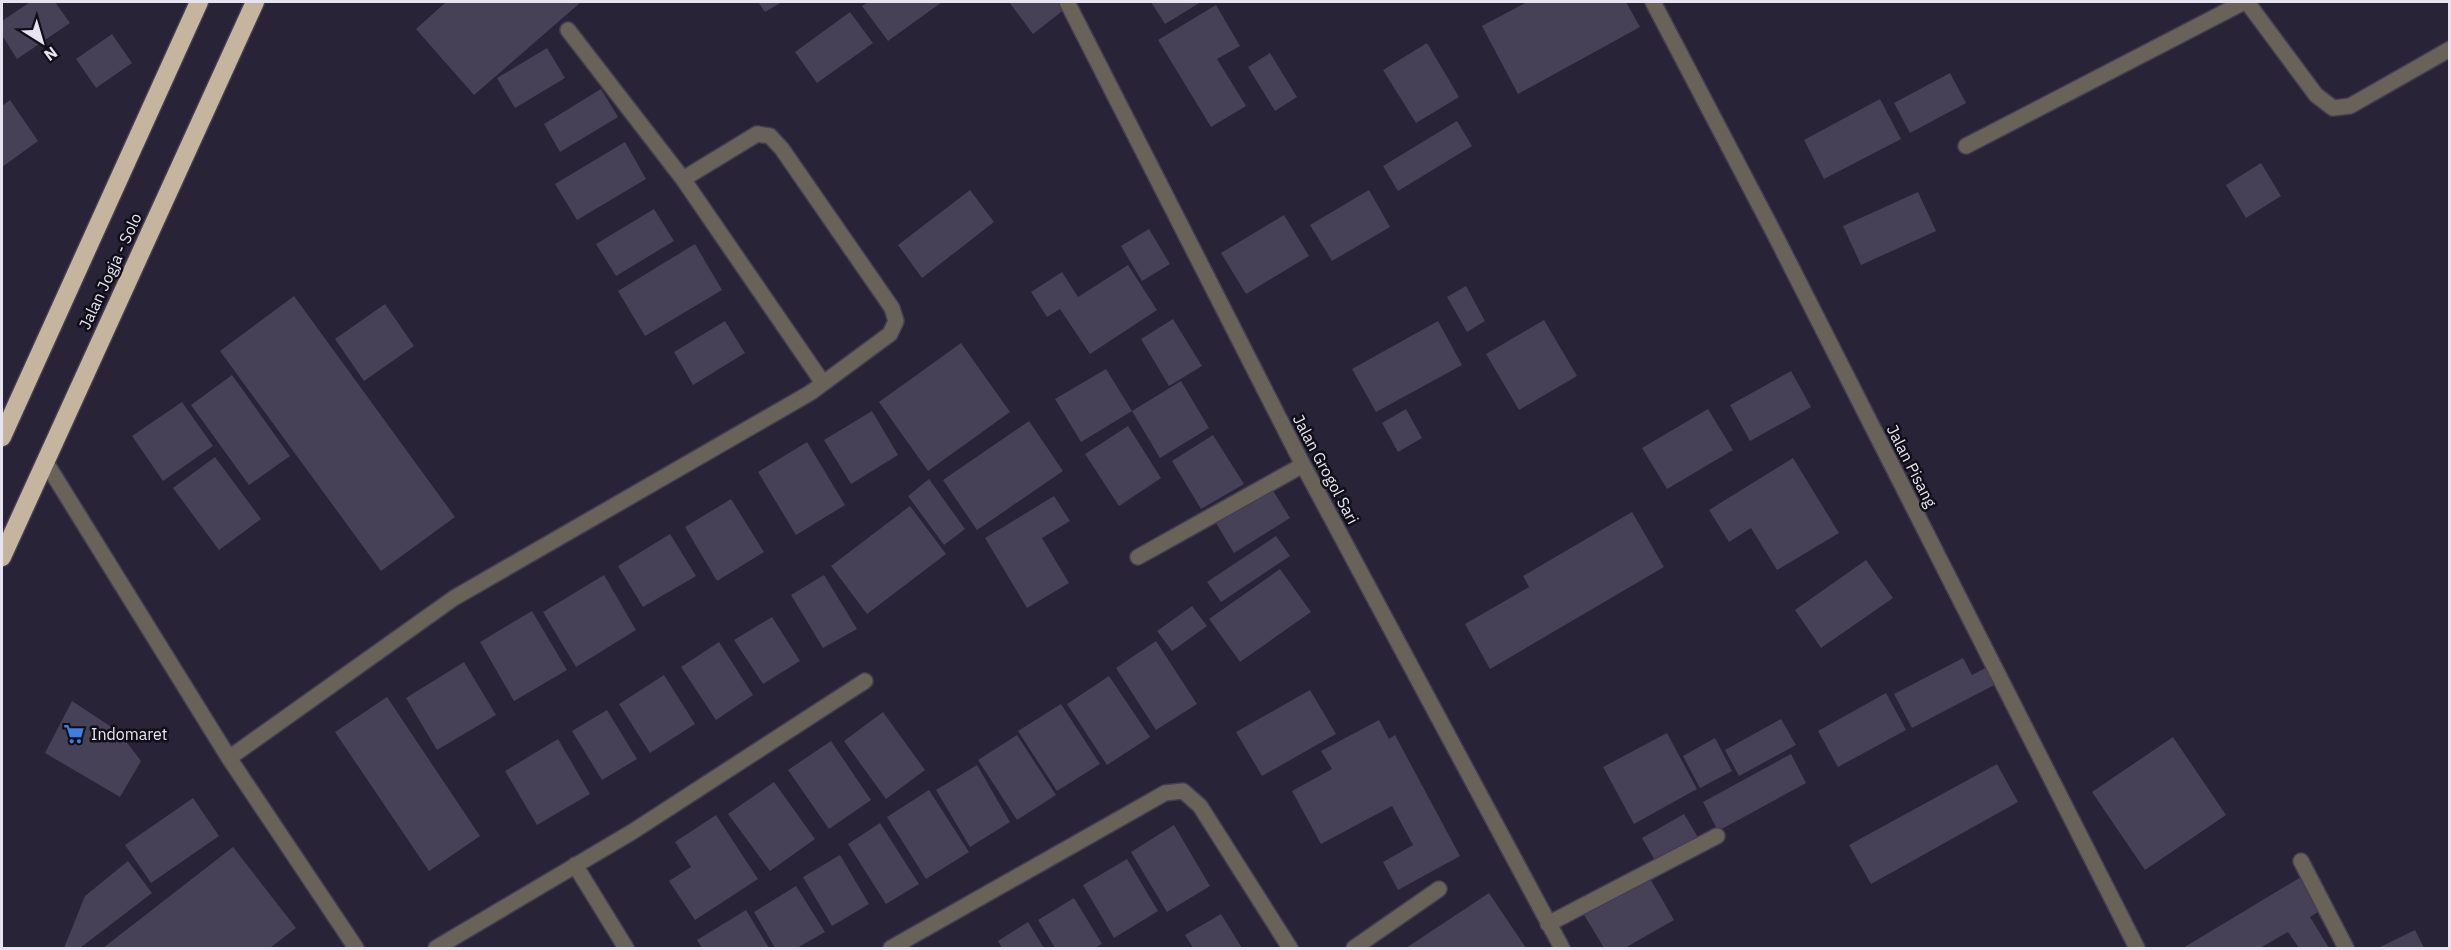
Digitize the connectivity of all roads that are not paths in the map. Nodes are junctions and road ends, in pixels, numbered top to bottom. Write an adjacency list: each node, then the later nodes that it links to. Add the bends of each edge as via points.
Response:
1 (199, 2): 11 (highway, Jalan Jogja - Solo)
2 (255, 2): 12 (highway, Jalan Jogja - Solo)
3 (1067, 2): 13 (street, Jalan Grogol Sari)
4 (1653, 2): 30 (street, Jalan Pisang)
5 (2246, 2): 7 (street, via 2316,95 2333,108 2350,106); 8 (street)
6 (568, 30): 9 (street)
7 (2450, 49)
8 (1966, 146)
9 (683, 179): 10 (street); 10 (street, via 757,134 770,136 886,299 896,321 890,334)
10 (823, 383): 17 (street, via 454,598)
11 (2, 437)
12 (45, 461): 14 (highway, Jalan Jogja - Solo); 17 (street)
13 (1303, 465): 15 (street); 22 (street, Jalan Grogol Sari)
14 (2, 557)
15 (1138, 557)
16 (865, 681): 20 (street)
17 (229, 758): 23 (street)
18 (1718, 836): 22 (street)
19 (2301, 861): 31 (street)
20 (575, 865): 24 (street); 25 (street)
21 (1439, 889): 28 (street)
22 (1548, 924): 29 (street, Jalan Grogol Sari)
23 (356, 948)
24 (436, 948)
25 (626, 948)
26 (891, 948): 27 (street, via 1165,793 1183,791 1200,806)
27 (1290, 948)
28 (1354, 948)
29 (1562, 948)
30 (2137, 948)
31 (2346, 948)

